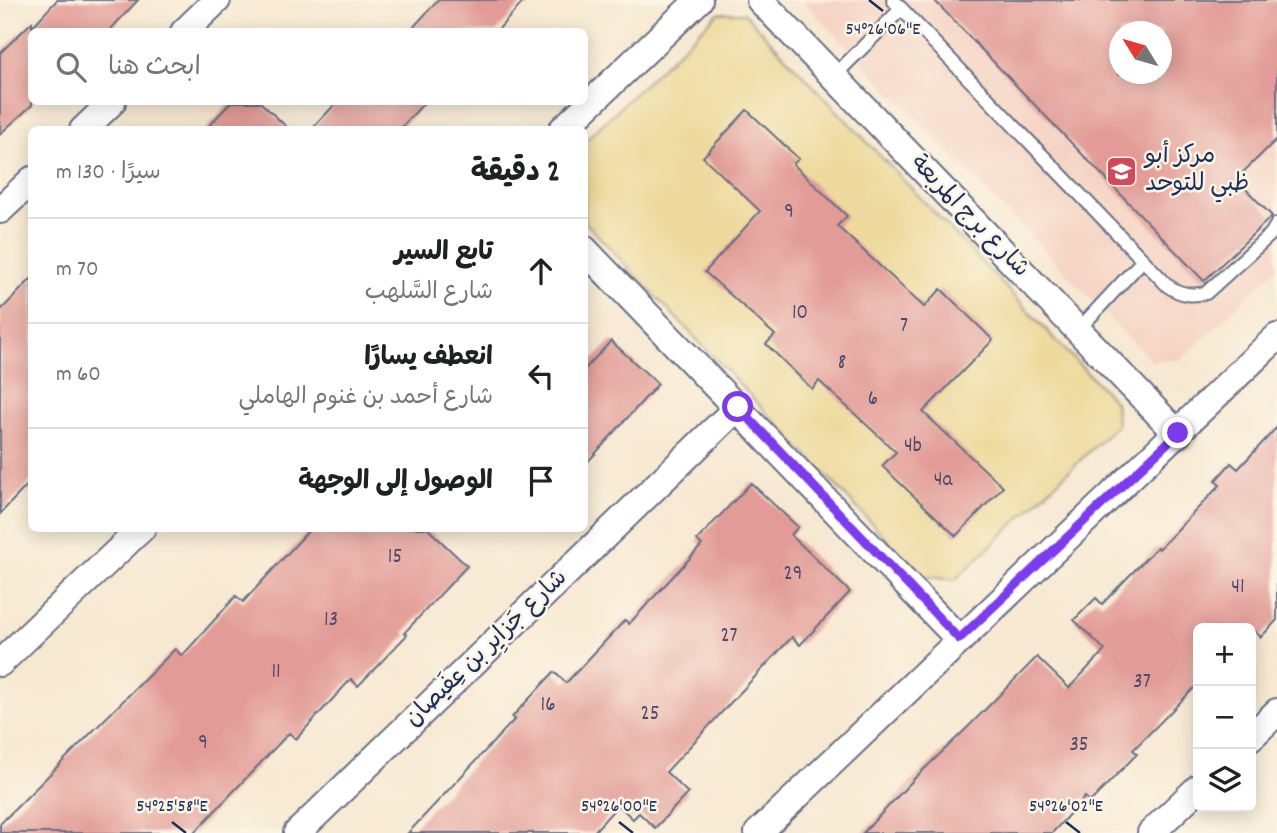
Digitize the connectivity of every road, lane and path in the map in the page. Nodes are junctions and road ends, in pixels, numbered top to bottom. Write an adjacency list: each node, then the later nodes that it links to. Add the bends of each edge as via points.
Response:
1 (217, 0): 5 (street)
2 (699, 0): 9 (street)
3 (760, 0): 6 (street, شارع برج المربعة)
4 (897, 4): 6 (lane); 14 (lane)
5 (188, 28)
6 (834, 76): 15 (street, شارع برج المربعة)
7 (109, 105): 8 (street)
8 (87, 126)
9 (566, 126)
10 (28, 184): 11 (street)
11 (0, 210)
12 (1277, 224): 14 (lane, via 1206,293 1176,292)
13 (588, 253): 17 (street)
14 (1143, 260): 15 (lane)
15 (1078, 330): 18 (street, شارع برج المربعة)
16 (1277, 337): 18 (street)
17 (738, 407): 20 (street); 25 (street, شارع جَزايِر بن عِفَيصان)
18 (1178, 433): 20 (street)
19 (138, 532): 21 (street)
20 (959, 639): 26 (street)
21 (0, 663)
22 (1277, 712): 23 (street)
23 (1256, 732)
24 (1193, 793): 27 (street)
25 (297, 833)
26 (758, 833)
27 (1151, 833)

